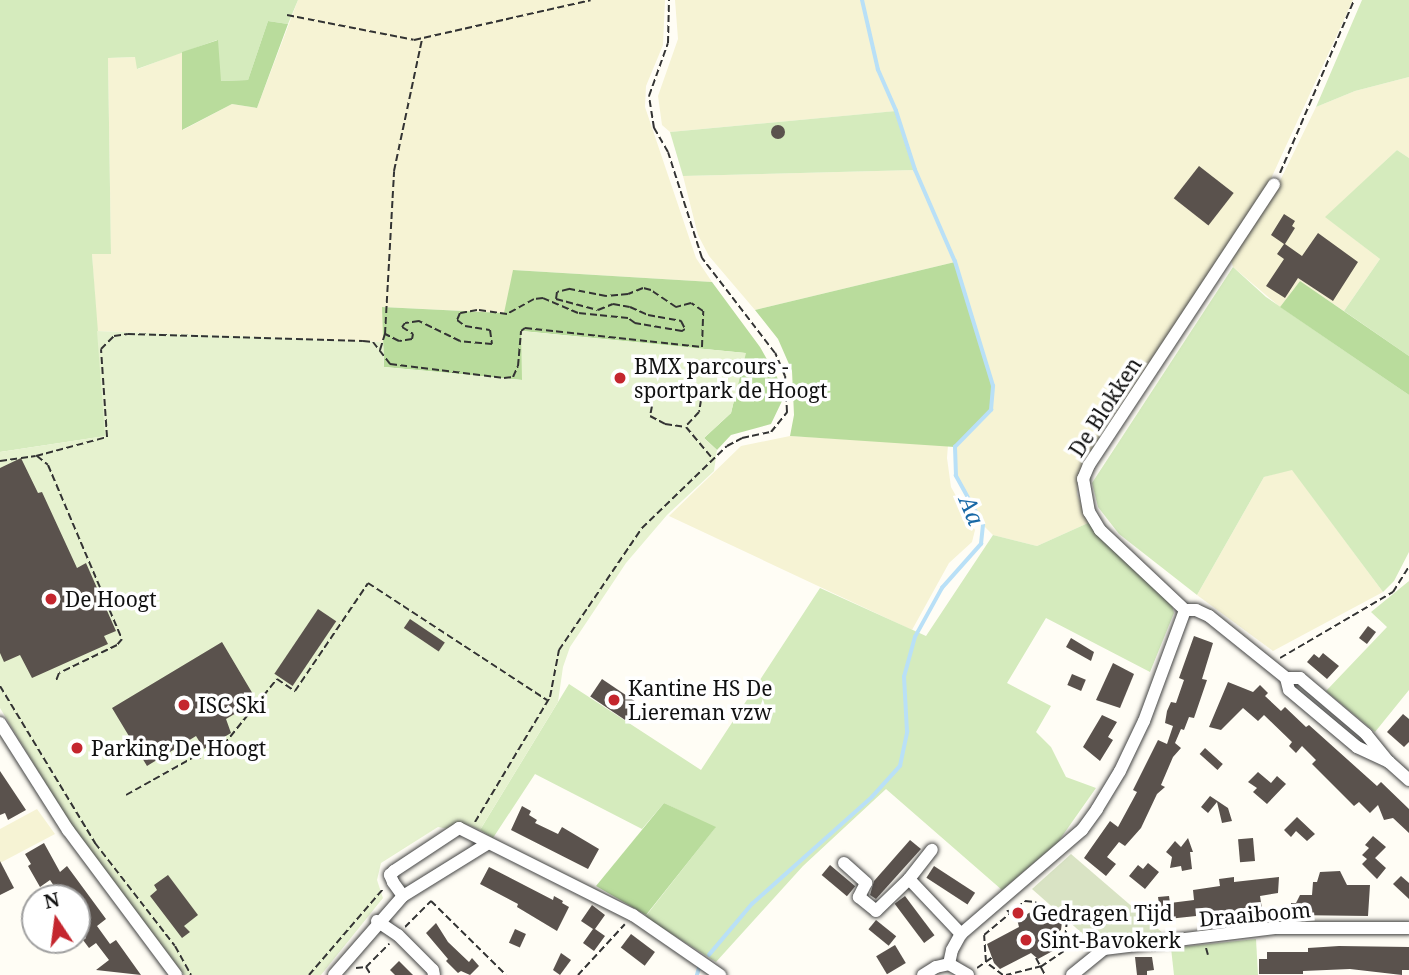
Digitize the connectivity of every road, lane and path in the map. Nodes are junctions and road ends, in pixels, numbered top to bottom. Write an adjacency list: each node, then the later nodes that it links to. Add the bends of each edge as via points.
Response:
1 (592, 0): 5 (path)
2 (669, 0): 13 (path, via 668,43 649,96 654,128 668,152 702,258 775,354 787,394 787,412 771,432 742,439)
3 (1354, 0): 6 (path)
4 (287, 15): 5 (path)
5 (422, 39): 7 (path, via 394,171)
6 (1275, 184): 16 (street, De Blokken, via 1083,479 1089,512 1100,530)
7 (384, 334): 8 (path); 8 (path, via 399,341 412,339 413,334 402,327 419,321 460,341 492,344 490,330 465,326 457,320 460,313 507,314 543,298 578,313 685,329 681,321 630,307 612,304 598,310 556,299 557,292 569,289 606,296 643,288 676,307 691,303 703,311 702,347 525,328 513,377 407,368 390,364)
8 (380, 351): 12 (path, via 373,342 363,341 114,336 101,349 107,437)
9 (657, 390): 11 (path, via 697,394 699,412)
10 (652, 406): 11 (path, via 650,416 655,421)
11 (686, 427): 13 (path)
12 (36, 456): 14 (path); 18 (path, via 48,465 122,639 59,673)
13 (712, 459): 20 (path, via 642,528 602,584 559,650)
14 (0, 460)
15 (1409, 566): 17 (path, via 1393,592)
16 (1185, 610): 17 (street, via 1209,616); 30 (street, via 1144,721 1097,809 1082,830)
17 (1271, 664): 22 (street, via 1286,678 1289,690 1357,747 1389,762)
18 (56, 681)
19 (0, 686): 48 (path, via 95,843 175,946)
20 (548, 700): 23 (path, via 368,583 295,691 277,679 218,753 210,758 194,757); 24 (path, via 489,795 473,825)
21 (0, 723): 47 (street, via 68,830)
22 (1409, 780)
23 (126, 795)
24 (473, 837): 25 (street); 29 (street, via 459,828 394,871 390,875)
25 (487, 844): 29 (street); 32 (street)
26 (932, 850): 28 (street)
27 (844, 863): 28 (street, via 866,883 859,897 876,911)
28 (908, 879): 38 (street)
29 (402, 896): 35 (street); 49 (path, via 381,889)
30 (1001, 900): 31 (path); 38 (street)
31 (1009, 914): 34 (path, via 1031,901); 36 (path); 42 (path, via 984,935)
32 (633, 915): 54 (path); 55 (street)
33 (1070, 917): 34 (path)
34 (1067, 920): 45 (path, via 1065,949)
35 (377, 921): 39 (street); 50 (street)
36 (1017, 921)
37 (1409, 928): 60 (street, Draaiboom, via 1275,928 1104,949)
38 (961, 934): 43 (street)
39 (398, 935): 44 (path); 52 (street); 53 (path, via 431,901)
40 (993, 957): 42 (path)
41 (1035, 958): 45 (path)
42 (986, 962): 58 (path)
43 (949, 964): 56 (street); 57 (street)
44 (366, 967): 46 (path); 51 (path)
45 (1039, 967): 58 (path); 59 (path)
46 (349, 970)
47 (176, 975)
48 (191, 975)
49 (309, 975)
50 (334, 975)
51 (371, 975)
52 (434, 975)
53 (506, 975)
54 (578, 975)
55 (720, 975)
56 (923, 975)
57 (968, 975)
58 (1005, 975)
59 (1045, 975)
60 (1072, 975)

